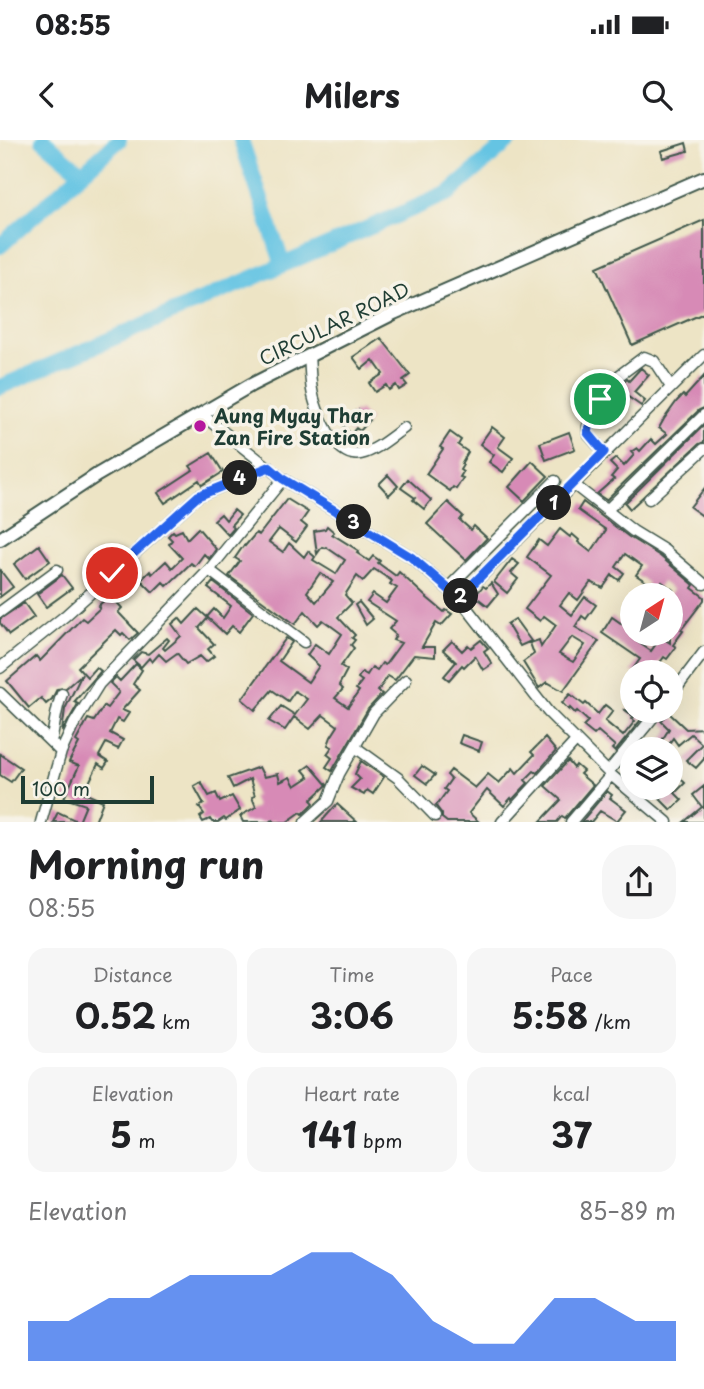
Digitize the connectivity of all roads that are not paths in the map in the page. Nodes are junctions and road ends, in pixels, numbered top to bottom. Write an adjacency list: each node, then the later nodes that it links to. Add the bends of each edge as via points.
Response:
1 (704, 178): 3 (main road, CIRCULAR ROAD, via 394,313)
2 (704, 355): 4 (street)
3 (309, 356): 5 (main road, CIRCULAR ROAD); 7 (street, via 312,390 322,422 339,447 361,454)
4 (671, 387): 9 (street); 9 (street, via 654,361 644,357 609,383 588,426 588,433)
5 (201, 414): 10 (street); 16 (main road, CIRCULAR ROAD)
6 (704, 415): 15 (street)
7 (404, 428)
8 (704, 449): 14 (street)
9 (604, 452): 13 (street)
10 (269, 467): 11 (street); 25 (street, via 198,496)
11 (283, 479): 18 (street); 20 (street, via 411,557)
12 (555, 481): 20 (street)
13 (573, 484): 15 (street); 21 (street)
14 (649, 499)
15 (607, 510): 19 (street)
16 (0, 539)
17 (57, 570): 22 (street)
18 (209, 570): 23 (street); 34 (street, via 99,684)
19 (704, 584)
20 (448, 589): 21 (street)
21 (459, 598): 31 (street)
22 (0, 612)
23 (304, 642)
24 (704, 652): 27 (street)
25 (0, 668)
26 (406, 680): 33 (street, via 374,713)
27 (683, 680)
28 (0, 693): 32 (street)
29 (62, 694): 32 (street)
30 (649, 723): 35 (street)
31 (576, 741): 35 (street); 39 (street)
32 (51, 742): 34 (street)
33 (355, 747): 36 (street, via 398,778); 38 (street, via 328,801)
34 (61, 752): 37 (street)
35 (610, 773): 40 (street); 41 (street)
36 (435, 816)
37 (41, 822)
38 (305, 822)
39 (502, 822)
40 (571, 822)
41 (667, 822)

